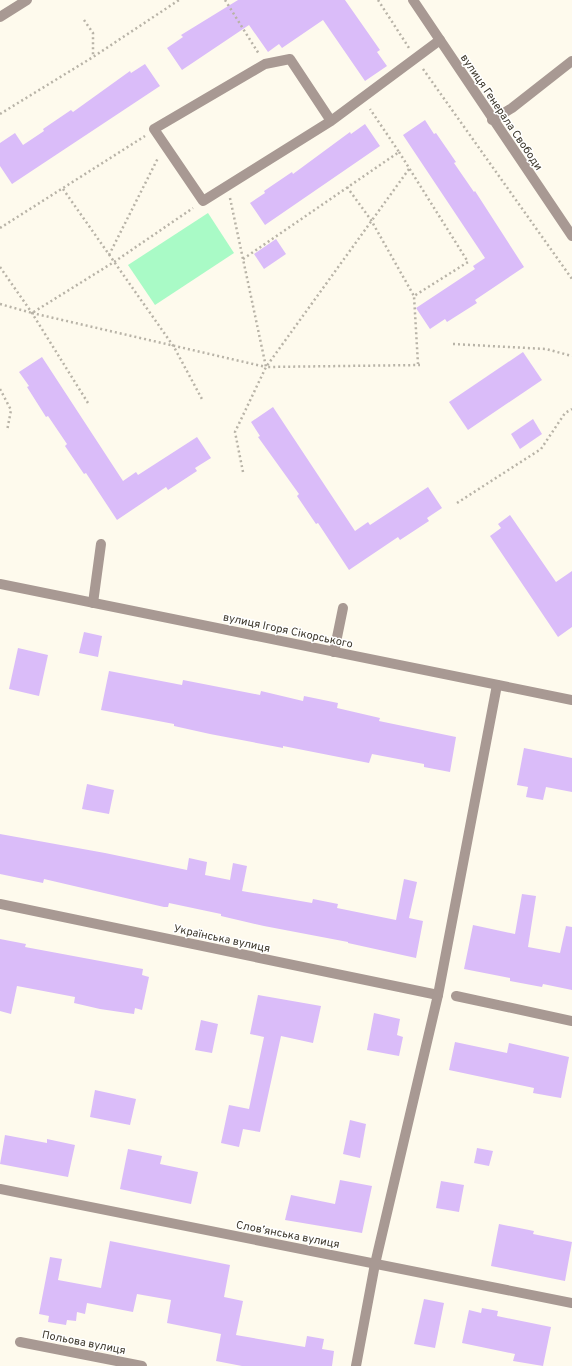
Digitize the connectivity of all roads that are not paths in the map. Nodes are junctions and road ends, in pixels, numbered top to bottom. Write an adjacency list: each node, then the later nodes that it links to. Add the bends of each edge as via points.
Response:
1 (27, 0): 3 (street)
2 (413, 0): 4 (street, вулиця Генерала Свободи)
3 (0, 17)
4 (440, 40): 6 (street, вулиця Генерала Свободи); 7 (street)
5 (572, 61): 6 (street, via 512,108)
6 (492, 120): 8 (street, вулиця Генерала Свободи)
7 (331, 121): 7 (street, via 290,59 265,64 154,130 204,201)
8 (572, 236)
9 (101, 544): 11 (street)
10 (0, 584): 11 (street, вулиця Ігоря Сікорського)
11 (93, 603): 13 (street, вулиця Ігоря Сікорського)
12 (343, 608): 13 (street)
13 (334, 652): 14 (street, вулиця Ігоря Сікорського)
14 (497, 685): 15 (street, вулиця Ігоря Сікорського); 17 (street)
15 (572, 700)
16 (0, 904): 17 (street, Українська вулиця)
17 (438, 995): 21 (street)
18 (456, 996): 19 (street)
19 (572, 1021)
20 (0, 1189): 21 (street, Словʼянська вулиця)
21 (375, 1264): 22 (street, Словʼянська вулиця); 25 (street)
22 (572, 1303)
23 (20, 1342): 24 (street, Польова вулиця)
24 (142, 1366)
25 (356, 1366)

